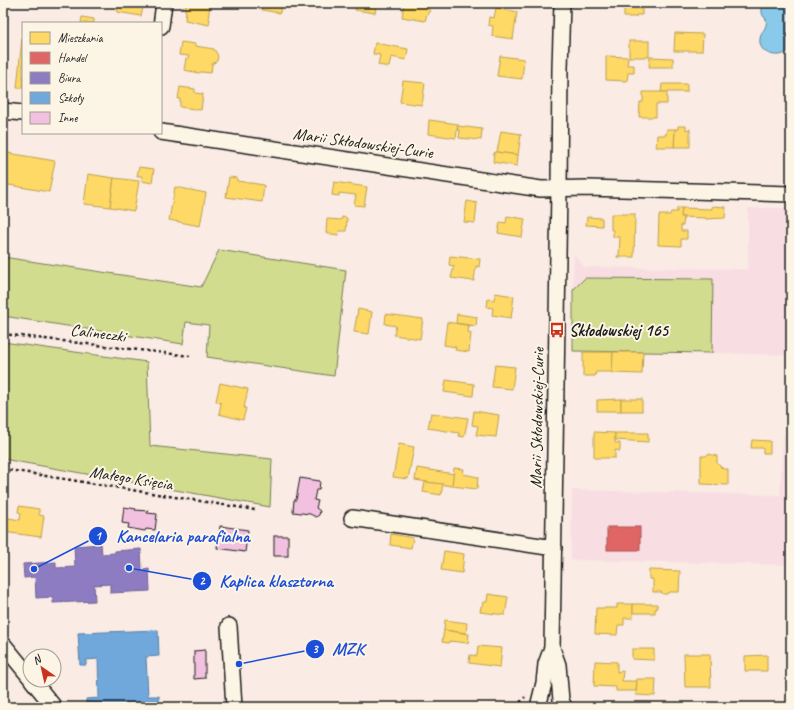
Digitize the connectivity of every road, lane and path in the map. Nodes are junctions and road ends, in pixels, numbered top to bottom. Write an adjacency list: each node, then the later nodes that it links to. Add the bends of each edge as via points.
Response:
1 (164, 3): 3 (street)
2 (562, 3): 7 (street, Marii Skłodowskiej-Curie)
3 (162, 22)
4 (3, 111): 5 (street)
5 (22, 113)
6 (162, 132): 7 (street, Marii Skłodowskiej-Curie, via 541,189)
7 (559, 189): 8 (street, Marii Skłodowskiej-Curie); 14 (street, Marii Skłodowskiej-Curie)
8 (791, 194)
9 (3, 334): 10 (path, Calineczki)
10 (190, 356)
11 (3, 469): 12 (path, Małego Księcia)
12 (255, 510)
13 (352, 518): 14 (street)
14 (554, 548): 17 (street, Marii Skłodowskiej-Curie)
15 (229, 626): 21 (street)
16 (3, 644): 18 (street)
17 (552, 648): 22 (street, Marii Skłodowskiej-Curie, via 546,664); 23 (street, Marii Skłodowskiej-Curie, via 558,665)
18 (22, 667)
19 (39, 688): 20 (street)
20 (54, 707)
21 (234, 707)
22 (538, 707)
23 (564, 707)

